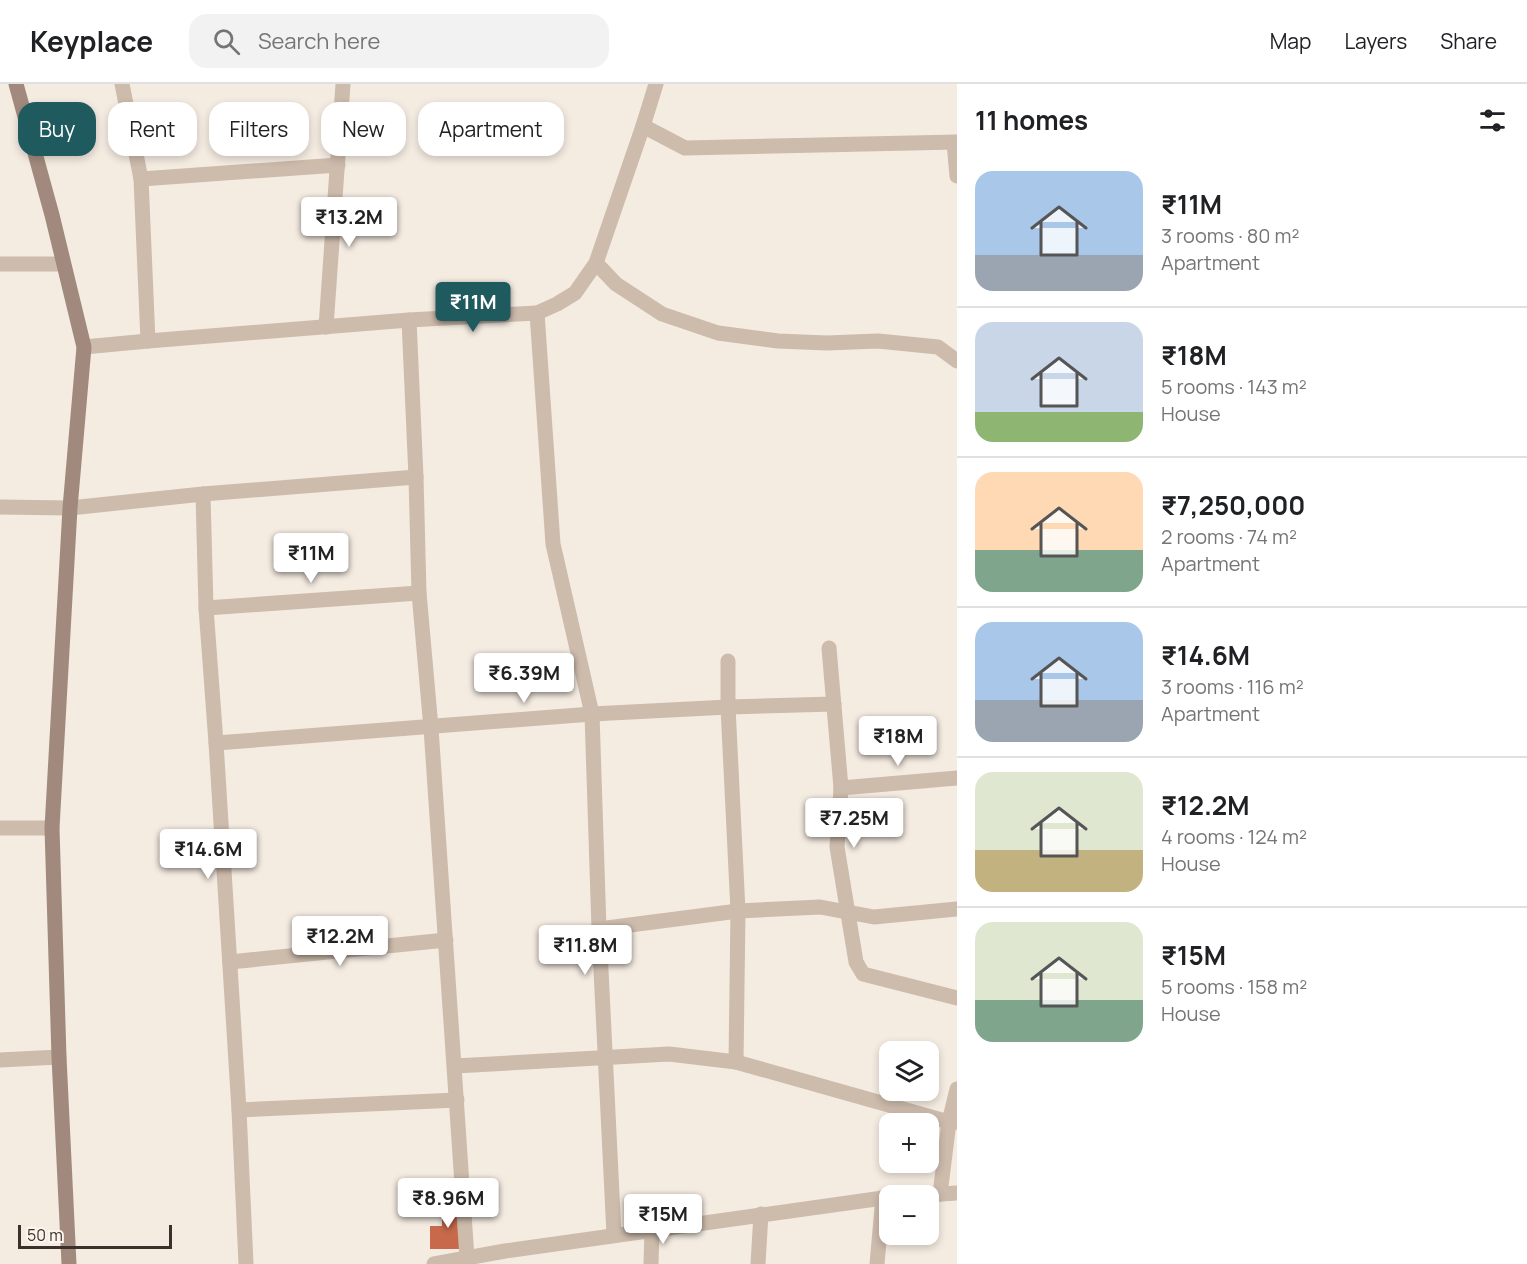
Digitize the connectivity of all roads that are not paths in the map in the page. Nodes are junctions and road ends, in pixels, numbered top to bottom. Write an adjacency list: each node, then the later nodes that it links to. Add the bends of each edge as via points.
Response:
1 (16, 84): 12 (street)
2 (122, 84): 9 (street)
3 (343, 84): 7 (street)
4 (656, 84): 5 (street)
5 (643, 126): 6 (street, via 685,148); 10 (street)
6 (956, 143): 8 (street)
7 (338, 165): 9 (street); 15 (street)
8 (957, 176)
9 (141, 178): 16 (street)
10 (596, 263): 13 (street, via 575,292); 18 (street, via 616,284 662,315 718,333 778,341 878,341 938,347)
11 (0, 264): 12 (street)
12 (63, 264): 17 (street)
13 (537, 313): 14 (street); 29 (street, via 553,544)
14 (409, 320): 15 (street); 19 (street)
15 (326, 327): 16 (street)
16 (148, 341): 17 (street)
17 (84, 347): 22 (street)
18 (957, 361)
19 (416, 477): 20 (street); 23 (street)
20 (203, 494): 22 (street); 24 (street)
21 (0, 507): 22 (street)
22 (70, 508): 35 (street)
23 (419, 593): 24 (street); 30 (street)
24 (206, 608): 31 (street)
25 (829, 648): 27 (street)
26 (728, 661): 28 (street)
27 (834, 704): 28 (street); 33 (street)
28 (728, 707): 29 (street); 37 (street)
29 (592, 714): 30 (street); 39 (street)
30 (431, 728): 31 (street); 40 (street)
31 (216, 743): 41 (street)
32 (957, 778): 33 (street)
33 (841, 788): 38 (street, via 837,847)
34 (0, 828): 35 (street)
35 (52, 828): 43 (street)
36 (957, 909): 38 (street, via 874,917)
37 (738, 910): 38 (street, via 820,907); 39 (street); 46 (street)
38 (848, 912): 42 (street, via 856,962 863,974)
39 (599, 929): 44 (street)
40 (446, 940): 41 (street); 47 (street)
41 (230, 962): 50 (street)
42 (957, 998)
43 (59, 1057): 45 (street); 61 (street)
44 (606, 1057): 46 (street, via 669,1054); 47 (street); 57 (street)
45 (0, 1060)
46 (736, 1062): 51 (street)
47 (455, 1066): 49 (street)
48 (957, 1089): 51 (street)
49 (457, 1100): 50 (street); 59 (street)
50 (239, 1110): 62 (street)
51 (953, 1122): 53 (street)
52 (957, 1193): 53 (street)
53 (940, 1194)
54 (879, 1198): 55 (street)
55 (761, 1214): 56 (street); 65 (street)
56 (652, 1230): 57 (street); 64 (street)
57 (615, 1235): 60 (street)
58 (880, 1245): 66 (street)
59 (467, 1258): 60 (street); 63 (street)
60 (505, 1258)
61 (69, 1264)
62 (246, 1264)
63 (434, 1264)
64 (651, 1264)
65 (758, 1264)
66 (878, 1264)

